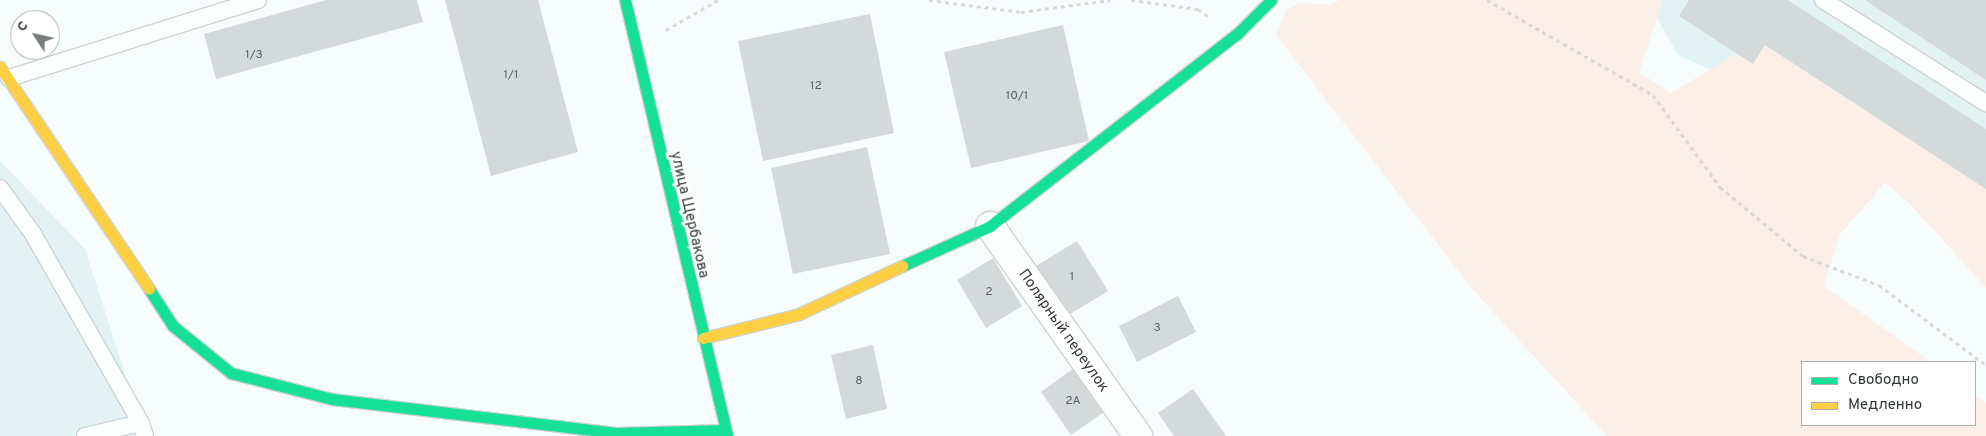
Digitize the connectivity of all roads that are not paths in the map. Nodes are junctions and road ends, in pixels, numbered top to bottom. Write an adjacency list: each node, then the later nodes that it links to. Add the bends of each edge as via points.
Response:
1 (258, 0): 5 (lane)
2 (625, 0): 9 (street, улица Щербакова)
3 (1271, 0): 8 (street, via 1237,34)
4 (1823, 0): 6 (lane)
5 (4, 72): 11 (street, via 173,326 231,373 332,399 616,433)
6 (1986, 103)
7 (0, 188): 10 (lane, via 33,234)
8 (990, 226): 9 (street, via 799,314); 13 (street, Полярный переулок)
9 (703, 338): 11 (street, улица Щербакова)
10 (143, 430): 12 (lane)
11 (726, 433)
12 (85, 436)
13 (1138, 436)

